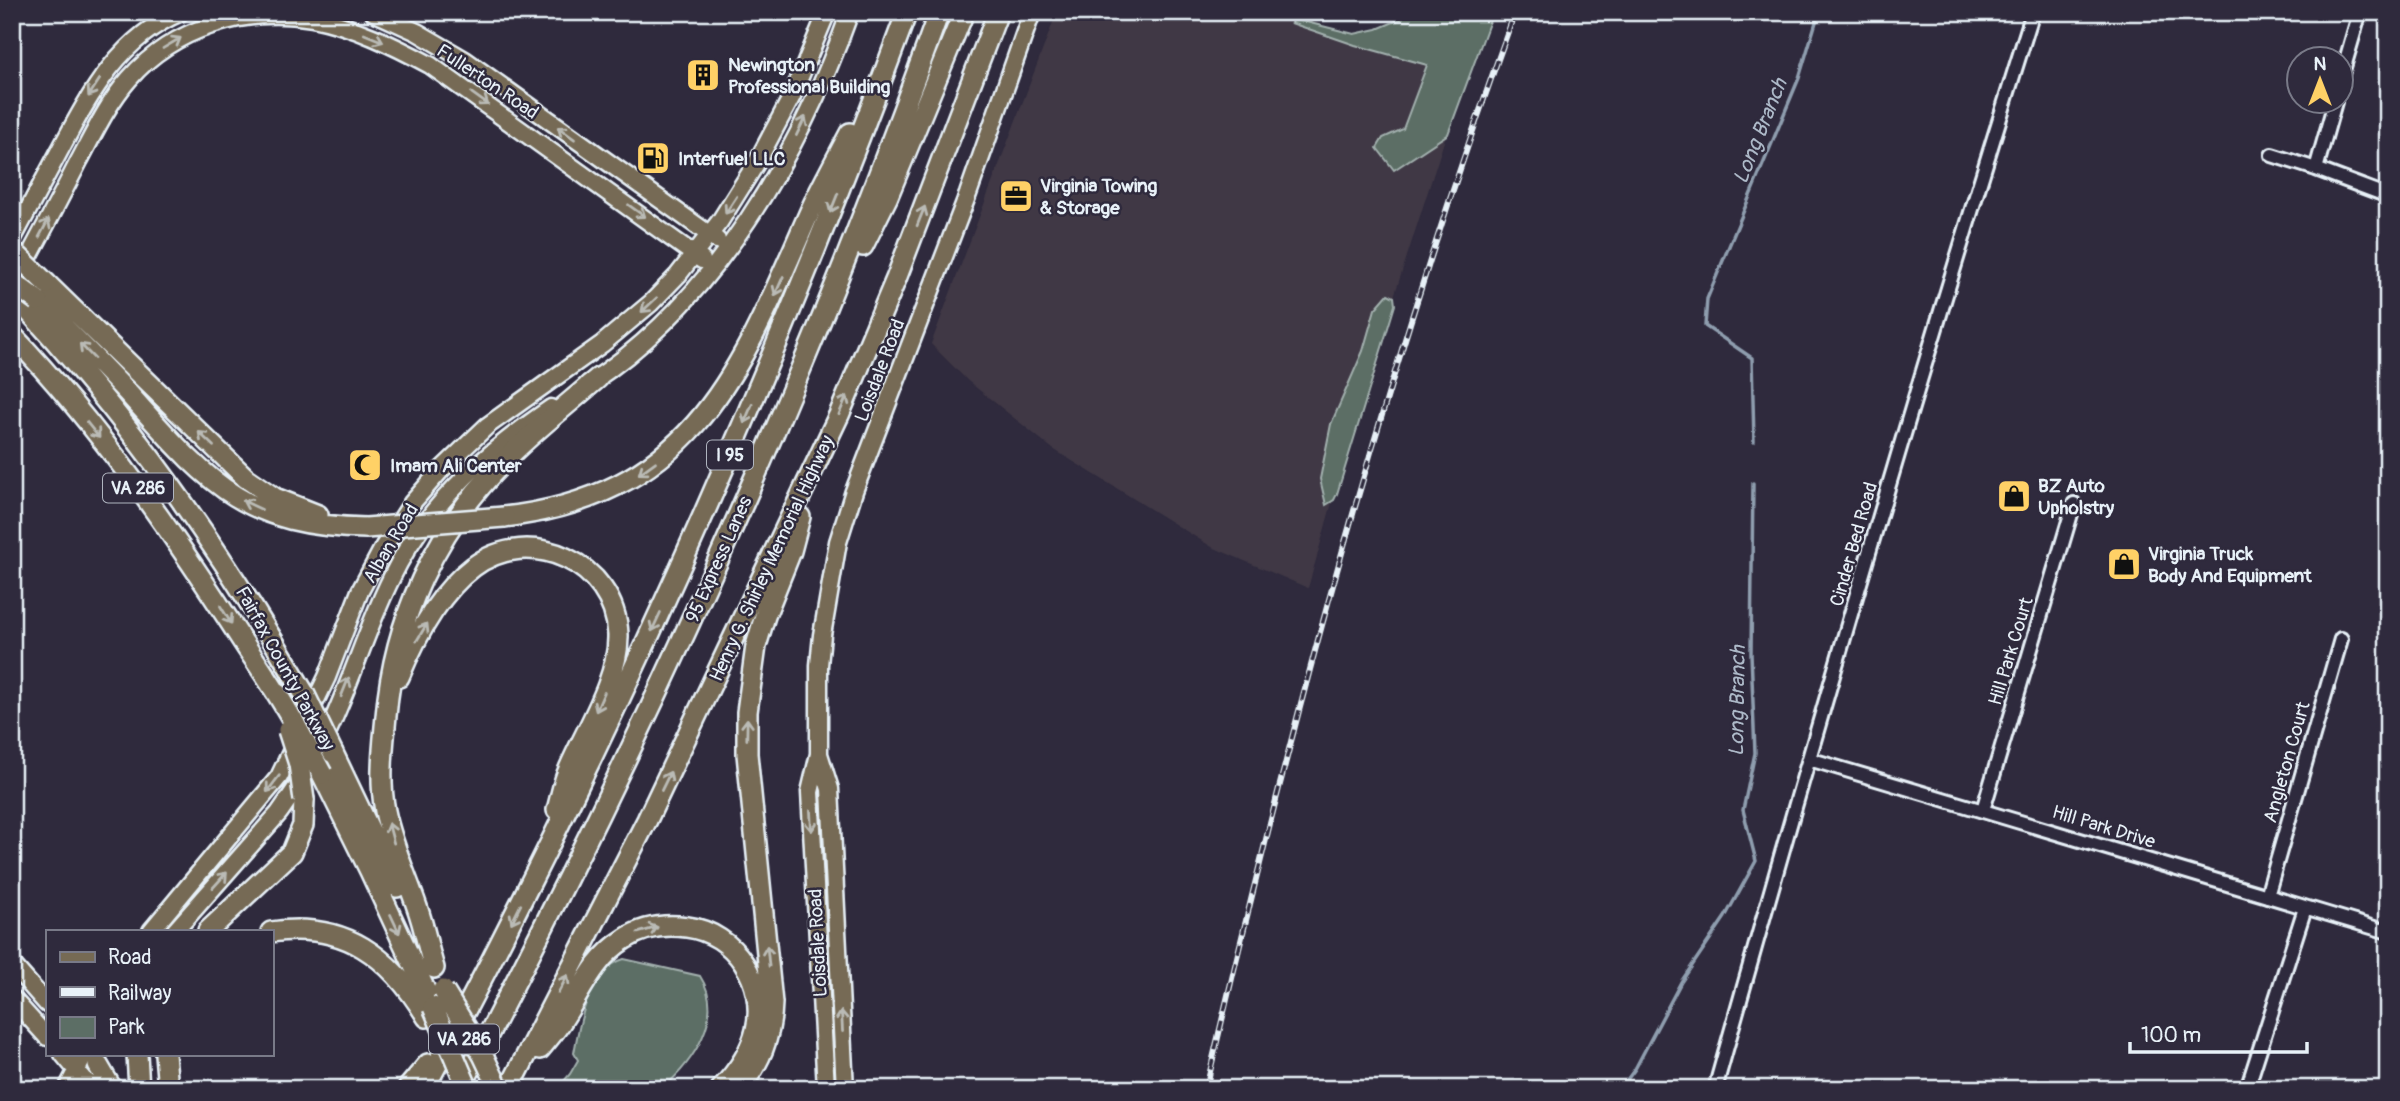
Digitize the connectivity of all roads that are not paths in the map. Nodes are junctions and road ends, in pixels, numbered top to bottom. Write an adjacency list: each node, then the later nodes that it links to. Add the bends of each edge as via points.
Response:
1 (181, 12): 21 (main road, one-way to 21, via 133,42 100,79)
2 (373, 12): 20 (main road, Fullerton Road, one-way to 2, via 465,60)
3 (827, 12): 20 (main road, Alban Road, one-way to 20, via 778,124)
4 (850, 12): 22 (main road, Alban Road, one-way to 4, via 790,150)
5 (907, 12): 15 (highway, I 95)
6 (939, 12): 30 (highway, 95 Express Lanes)
7 (964, 12): 30 (highway, via 887,198)
8 (999, 12): 32 (highway, Henry G. Shirley Memorial Highway, one-way to 8, via 896,279)
9 (1031, 12): 39 (main road, Loisdale Road, via 968,194 846,515 822,635)
10 (2033, 12): 40 (street, Cinder Bed Road)
11 (2360, 12): 14 (street)
12 (2382, 12): 13 (street)
13 (2388, 14)
14 (2350, 46)
15 (894, 48): 34 (highway, one-way to 34, bridge, via 812,208 759,328 702,418 677,443 609,490 565,507 504,517); 42 (highway, I 95, one-way to 42, via 734,446)
16 (2331, 116): 18 (street)
17 (2272, 155): 18 (street)
18 (2315, 169): 19 (street)
19 (2388, 196)
20 (710, 235): 22 (main road, Fullerton Road); 24 (main road, Alban Road)
21 (12, 240)
22 (728, 247): 25 (main road, Alban Road)
23 (12, 250): 28 (highway, bridge)
24 (695, 254): 25 (main road, Fullerton Road); 27 (main road, Fullerton Road, one-way to 24, via 96,129 129,78 186,35 262,15 329,22 382,40 430,65); 37 (main road, Alban Road, one-way to 37, via 652,303 487,426 412,503 360,591 327,677)
25 (713, 267): 31 (main road, Alban Road, via 684,302)
26 (12, 282): 28 (highway, bridge)
27 (12, 291): 28 (highway, Fairfax County Parkway / VA 286)
28 (39, 300): 34 (highway, one-way to 28, via 306,512 255,486); 34 (highway, one-way to 28, via 327,526 291,520 220,487 188,460); 38 (highway, Fairfax County Parkway / VA 286, bridge, via 233,574 304,693)
29 (15, 338): 37 (highway, Fairfax County Parkway / VA 286, one-way to 37, via 123,468 198,572)
30 (802, 366): 70 (highway, 95 Express Lanes, via 637,737)
31 (598, 378): 36 (highway, via 502,463 452,523 412,600 392,669); 38 (main road, Alban Road, one-way to 31, via 395,572 439,503 524,427)
32 (813, 466): 63 (highway, Henry G. Shirley Memorial Highway, one-way to 32, via 653,808); 74 (highway, one-way to 32, via 765,1047 772,1003 747,754 750,679 760,631 791,551)
33 (2074, 504): 41 (street, Hill Park Court)
34 (369, 524)
35 (2341, 639): 43 (street, Angleton Court)
36 (386, 717): 42 (highway, one-way to 42, via 418,637 446,595 471,569 500,553 533,549 563,555 589,571 613,608 617,643 602,699 568,772); 51 (highway, one-way to 36, via 385,811 381,763)
37 (295, 725): 45 (main road, Alban Road, one-way to 45, via 279,777); 47 (highway, bridge, via 304,800 303,825 292,852); 54 (highway, Fairfax County Parkway / VA 286, one-way to 54, bridge)
38 (326, 752): 46 (main road, Alban Road, one-way to 38); 51 (highway, Fairfax County Parkway / VA 286)
39 (819, 754): 75 (main road, Loisdale Road, one-way to 75, via 810,792); 76 (main road, Loisdale Road, one-way to 39, via 830,789)
40 (1809, 759): 41 (street, Hill Park Drive); 77 (street, Cinder Bed Road)
41 (1983, 810): 43 (street, Hill Park Drive)
42 (546, 853): 55 (highway, I 95, one-way to 55)
43 (2267, 896): 44 (street, Hill Park Drive)
44 (2305, 908): 49 (street, Hill Park Drive); 78 (street)
45 (152, 930)
46 (176, 930)
47 (209, 930)
48 (273, 932): 54 (highway, via 320,931 357,944)
49 (2388, 932)
50 (12, 964): 53 (main road)
51 (434, 968): 54 (highway, Fairfax County Parkway / VA 286)
52 (12, 998): 56 (main road)
53 (46, 1003)
54 (434, 1005): 63 (highway, bridge, via 483,1055); 71 (highway, Fairfax County Parkway / VA 286, bridge); 72 (highway, Fairfax County Parkway / VA 286, bridge)
55 (455, 1031): 68 (highway); 69 (highway, I 95)
56 (46, 1036)
57 (65, 1056): 61 (main road)
58 (137, 1056): 66 (highway)
59 (165, 1056): 67 (highway)
60 (94, 1057): 61 (main road); 62 (main road); 65 (highway)
61 (77, 1069): 62 (main road); 64 (main road)
62 (89, 1087)
63 (506, 1088): 73 (highway, one-way to 73, via 564,1019 580,987 605,956 632,935 672,925 704,931 723,942 746,965 755,986 758,1019 752,1042)
64 (67, 1089)
65 (112, 1089)
66 (139, 1089)
67 (169, 1089)
68 (407, 1089)
69 (424, 1089)
70 (460, 1089)
71 (468, 1089)
72 (485, 1089)
73 (721, 1089)
74 (739, 1089)
75 (826, 1089)
76 (845, 1089)
77 (1715, 1089)
78 (2247, 1089)

